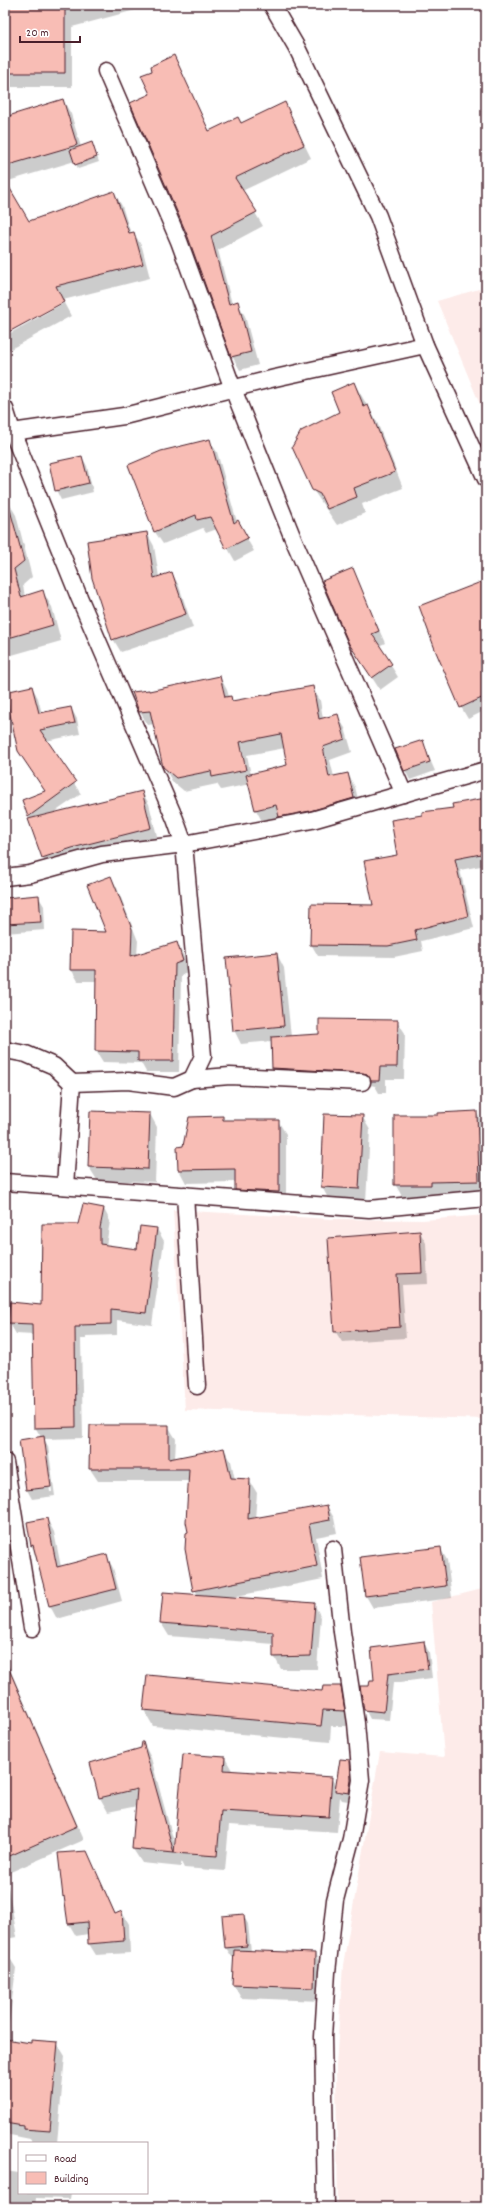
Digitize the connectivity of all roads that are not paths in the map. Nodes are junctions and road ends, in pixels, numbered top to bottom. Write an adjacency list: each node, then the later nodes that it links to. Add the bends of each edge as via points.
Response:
1 (272, 5): 3 (street, via 297,48 378,216)
2 (106, 71): 4 (street, via 179,241)
3 (425, 344): 4 (street); 7 (street)
4 (233, 389): 6 (street, via 124,416); 9 (street, via 292,536)
5 (5, 409): 6 (street)
6 (8, 432): 10 (street)
7 (486, 479)
8 (486, 770): 9 (street)
9 (404, 794): 10 (street, via 312,820)
10 (184, 844): 11 (street, via 102,854 30,874); 13 (street, via 203,1056)
11 (5, 877)
12 (5, 1050): 14 (street, via 26,1054 54,1066)
13 (192, 1079): 14 (street, via 174,1087 128,1081); 15 (street, via 230,1076)
14 (72, 1082): 17 (street)
15 (362, 1082)
16 (5, 1182): 17 (street)
17 (65, 1186): 18 (street)
18 (185, 1195): 19 (street, via 369,1209); 20 (street)
19 (486, 1198)
20 (197, 1386)
21 (5, 1462): 23 (street)
22 (333, 1549): 24 (street, via 361,1780 351,1839 335,1900 327,1972 324,2037)
23 (32, 1628)
24 (326, 2207)

